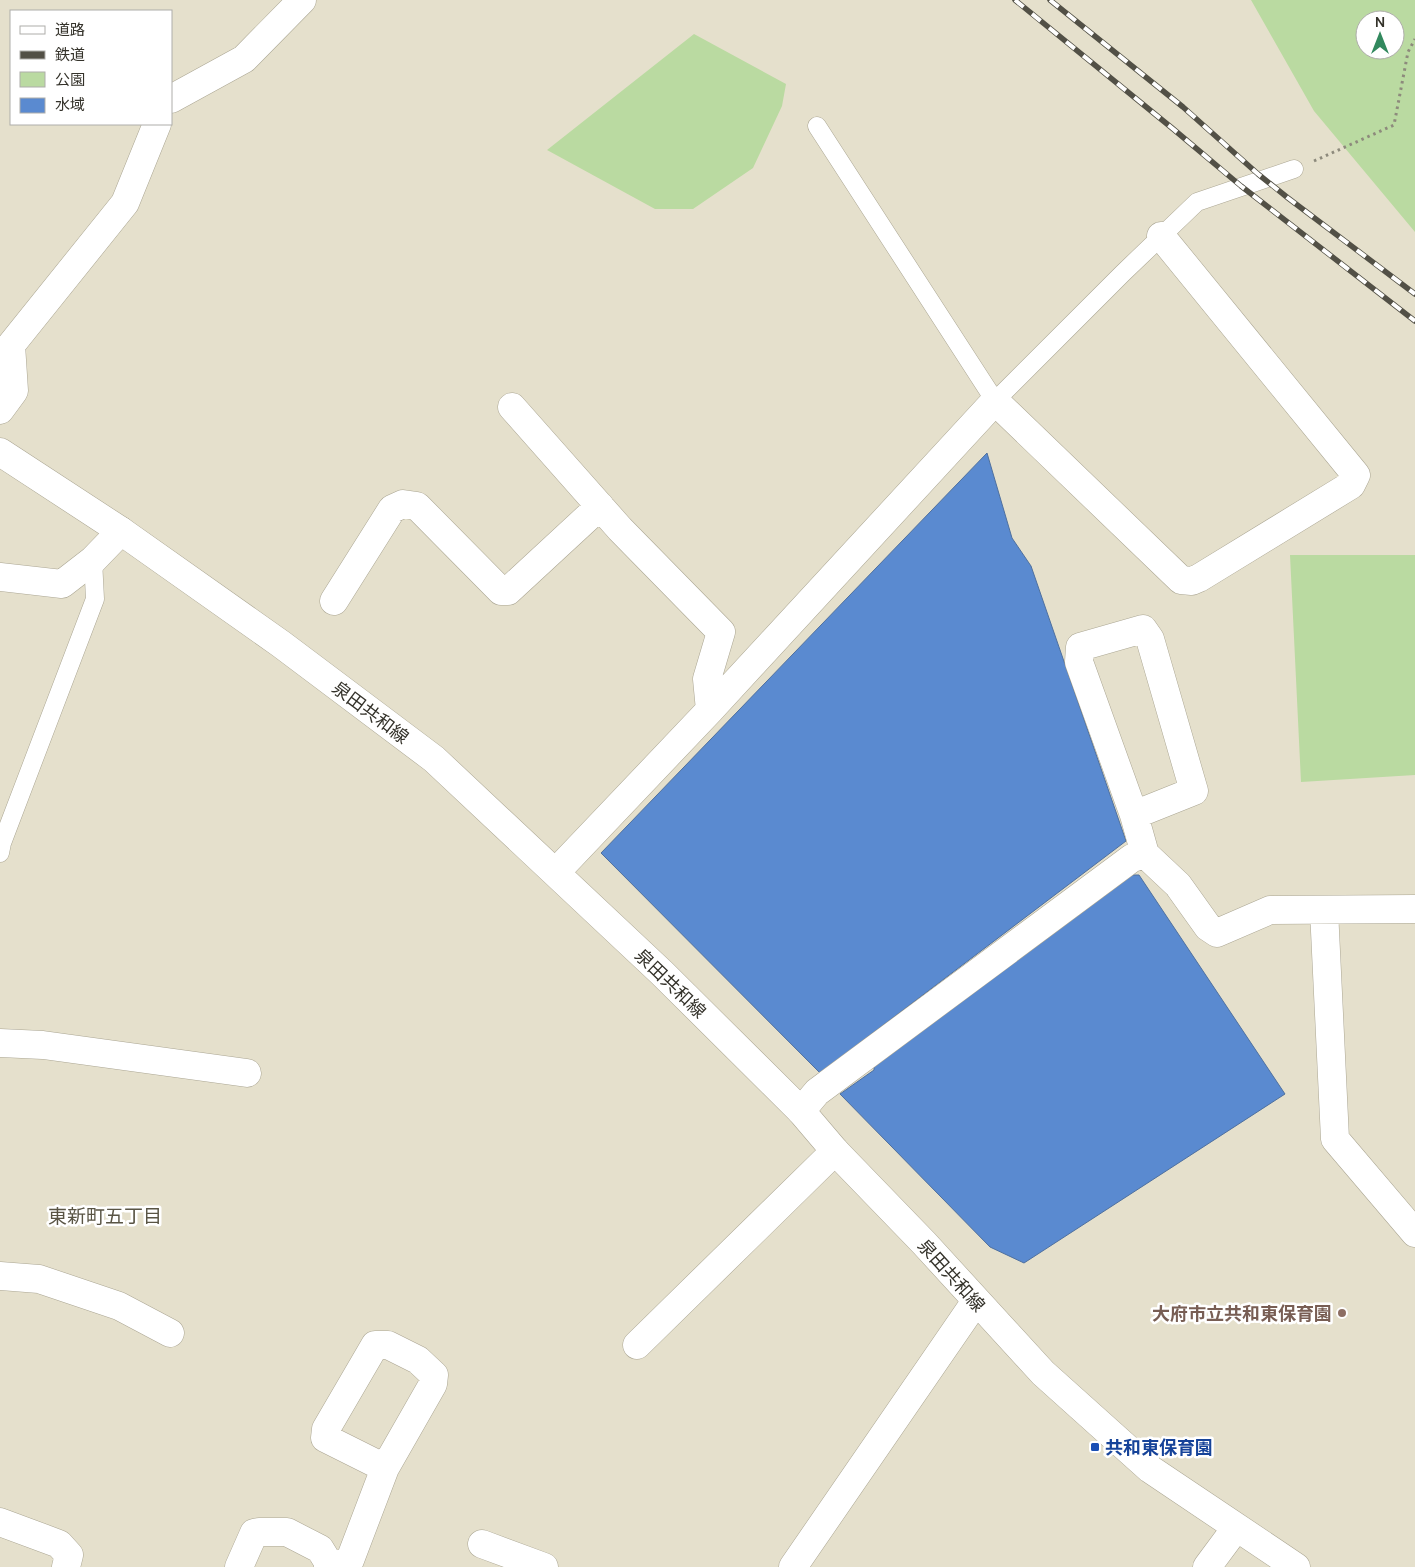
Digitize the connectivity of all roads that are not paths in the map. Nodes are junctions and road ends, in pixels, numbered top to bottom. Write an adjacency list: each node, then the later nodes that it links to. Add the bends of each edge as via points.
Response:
1 (302, 0): 2 (street, via 244,59)
2 (172, 98)
3 (158, 125): 9 (street, via 125,202 11,345 14,391)
4 (817, 126): 7 (lane)
5 (1294, 169): 6 (lane, via 1197,202)
6 (1161, 236): 7 (lane); 7 (street, via 1356,474 1350,486 1199,578 1182,580)
7 (996, 401): 16 (street)
8 (512, 407): 11 (street)
9 (0, 410)
10 (0, 452): 12 (street, 泉田共和線)
11 (600, 506): 15 (street, via 508,591 501,591 417,506 403,504 392,509); 16 (street, via 722,632 707,679)
12 (121, 531): 13 (street); 20 (street, 泉田共和線, via 282,644 434,759)
13 (93, 560): 14 (street, via 62,584); 18 (lane, via 95,599)
14 (0, 577)
15 (334, 601)
16 (710, 710): 20 (street)
17 (1134, 815): 17 (street, via 1079,662 1080,647 1143,629 1150,639 1194,791); 19 (street)
18 (0, 854)
19 (1145, 854): 22 (street, via 1178,885 1208,927 1217,933 1270,910); 25 (street, via 1132,858 817,1092)
20 (556, 872): 25 (street, 泉田共和線)
21 (1415, 909): 22 (street)
22 (1324, 910): 27 (street, via 1335,1140)
23 (0, 1043): 24 (street, via 43,1045)
24 (247, 1073)
25 (801, 1111): 26 (street, 泉田共和線)
26 (836, 1151): 29 (street, 泉田共和線); 31 (street)
27 (1415, 1233)
28 (0, 1276): 30 (street, via 38,1278 120,1306)
29 (976, 1302): 34 (street, 泉田共和線, via 1043,1373 1150,1469); 41 (street)
30 (170, 1333)
31 (637, 1345)
32 (385, 1468): 32 (street, via 433,1384 434,1375 418,1360 388,1345 375,1345 326,1429 325,1438); 39 (street, via 350,1560)
33 (0, 1522): 36 (street, via 59,1544 69,1555)
34 (1236, 1528): 42 (street); 43 (street, 泉田共和線)
35 (482, 1544): 40 (street)
36 (66, 1567)
37 (239, 1567): 38 (street, via 254,1533 260,1532 287,1532 320,1549)
38 (328, 1567)
39 (335, 1567)
40 (544, 1567)
41 (793, 1567)
42 (1207, 1567)
43 (1296, 1567)

